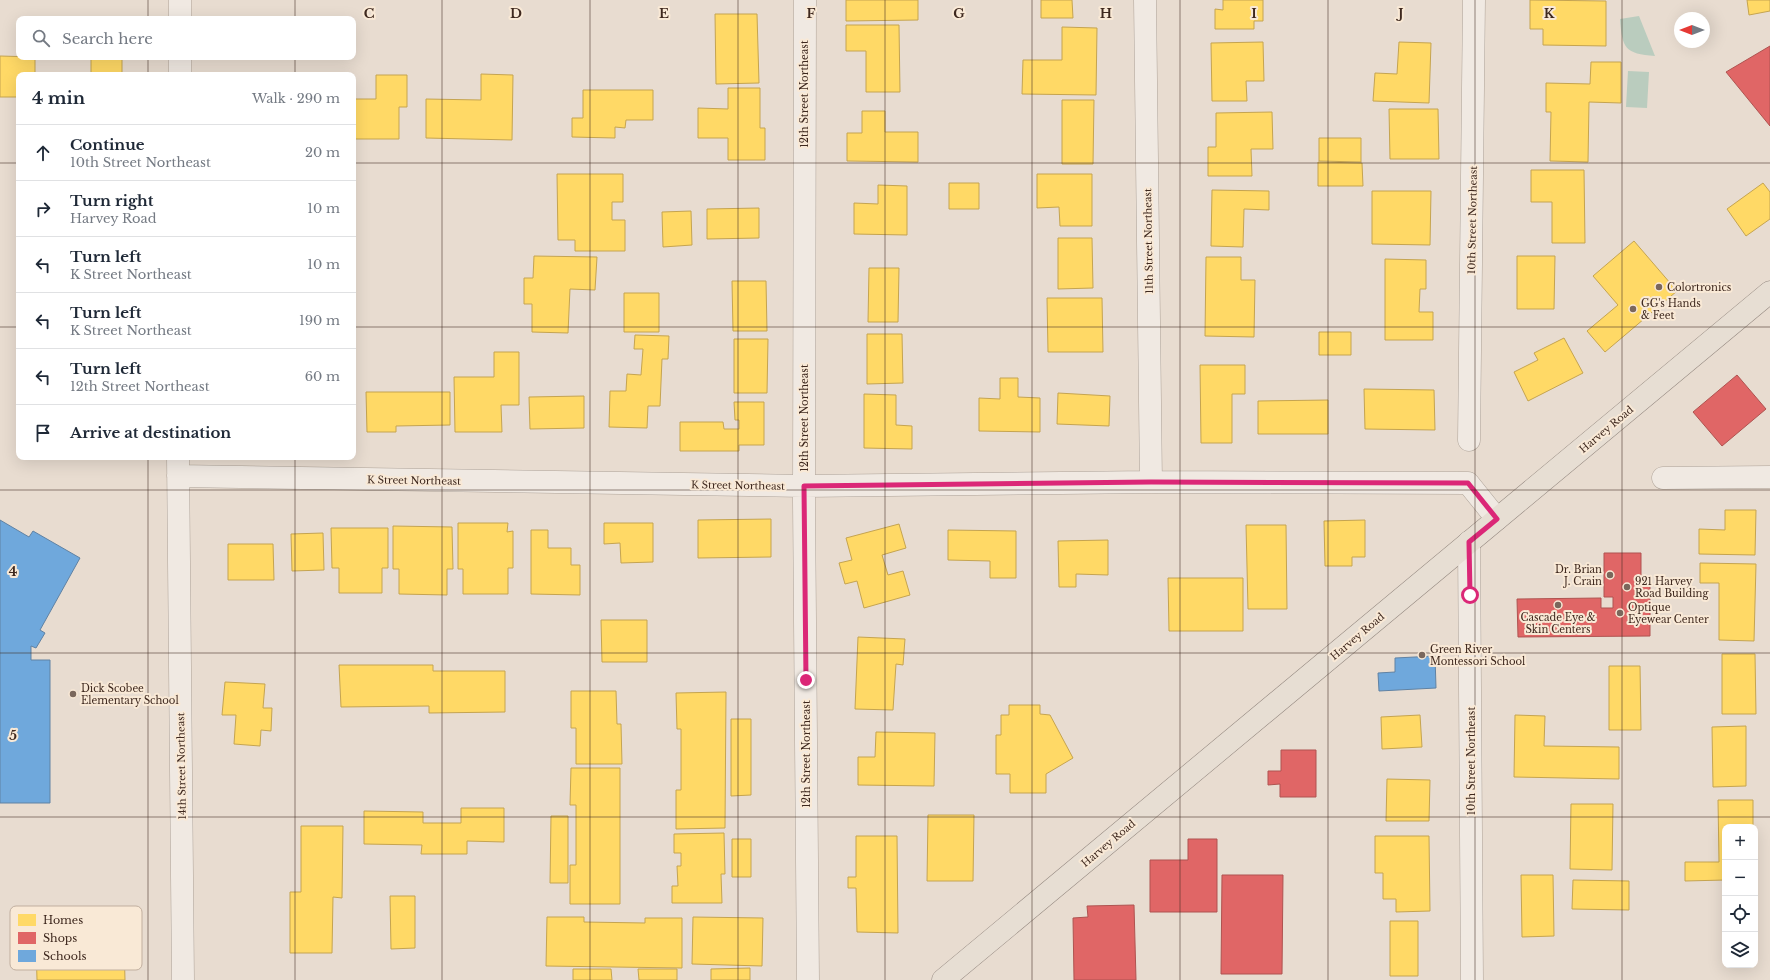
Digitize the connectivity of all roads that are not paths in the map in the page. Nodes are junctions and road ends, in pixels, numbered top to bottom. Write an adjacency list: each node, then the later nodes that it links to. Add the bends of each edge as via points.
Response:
1 (180, 0): 5 (street)
2 (804, 0): 14 (street, 12th Street Northeast)
3 (1145, 0): 13 (street, 11th Street Northeast)
4 (1474, 0): 9 (street, 10th Street Northeast)
5 (180, 16)
6 (180, 60): 7 (street)
7 (180, 72)
8 (1770, 292): 15 (main road, Harvey Road)
9 (1469, 440)
10 (178, 467): 14 (street, K Street Northeast); 17 (street, 14th Street Northeast)
11 (1770, 477): 12 (street)
12 (1663, 478)
13 (1151, 482): 14 (street, K Street Northeast); 15 (street, K Street Northeast, via 1468,483)
14 (804, 486): 18 (street, 12th Street Northeast)
15 (1497, 519): 16 (main road, Harvey Road)
16 (1469, 542): 19 (main road, Harvey Road); 20 (street, 10th Street Northeast)
17 (183, 980)
18 (808, 980)
19 (943, 980)
20 (1472, 980)

